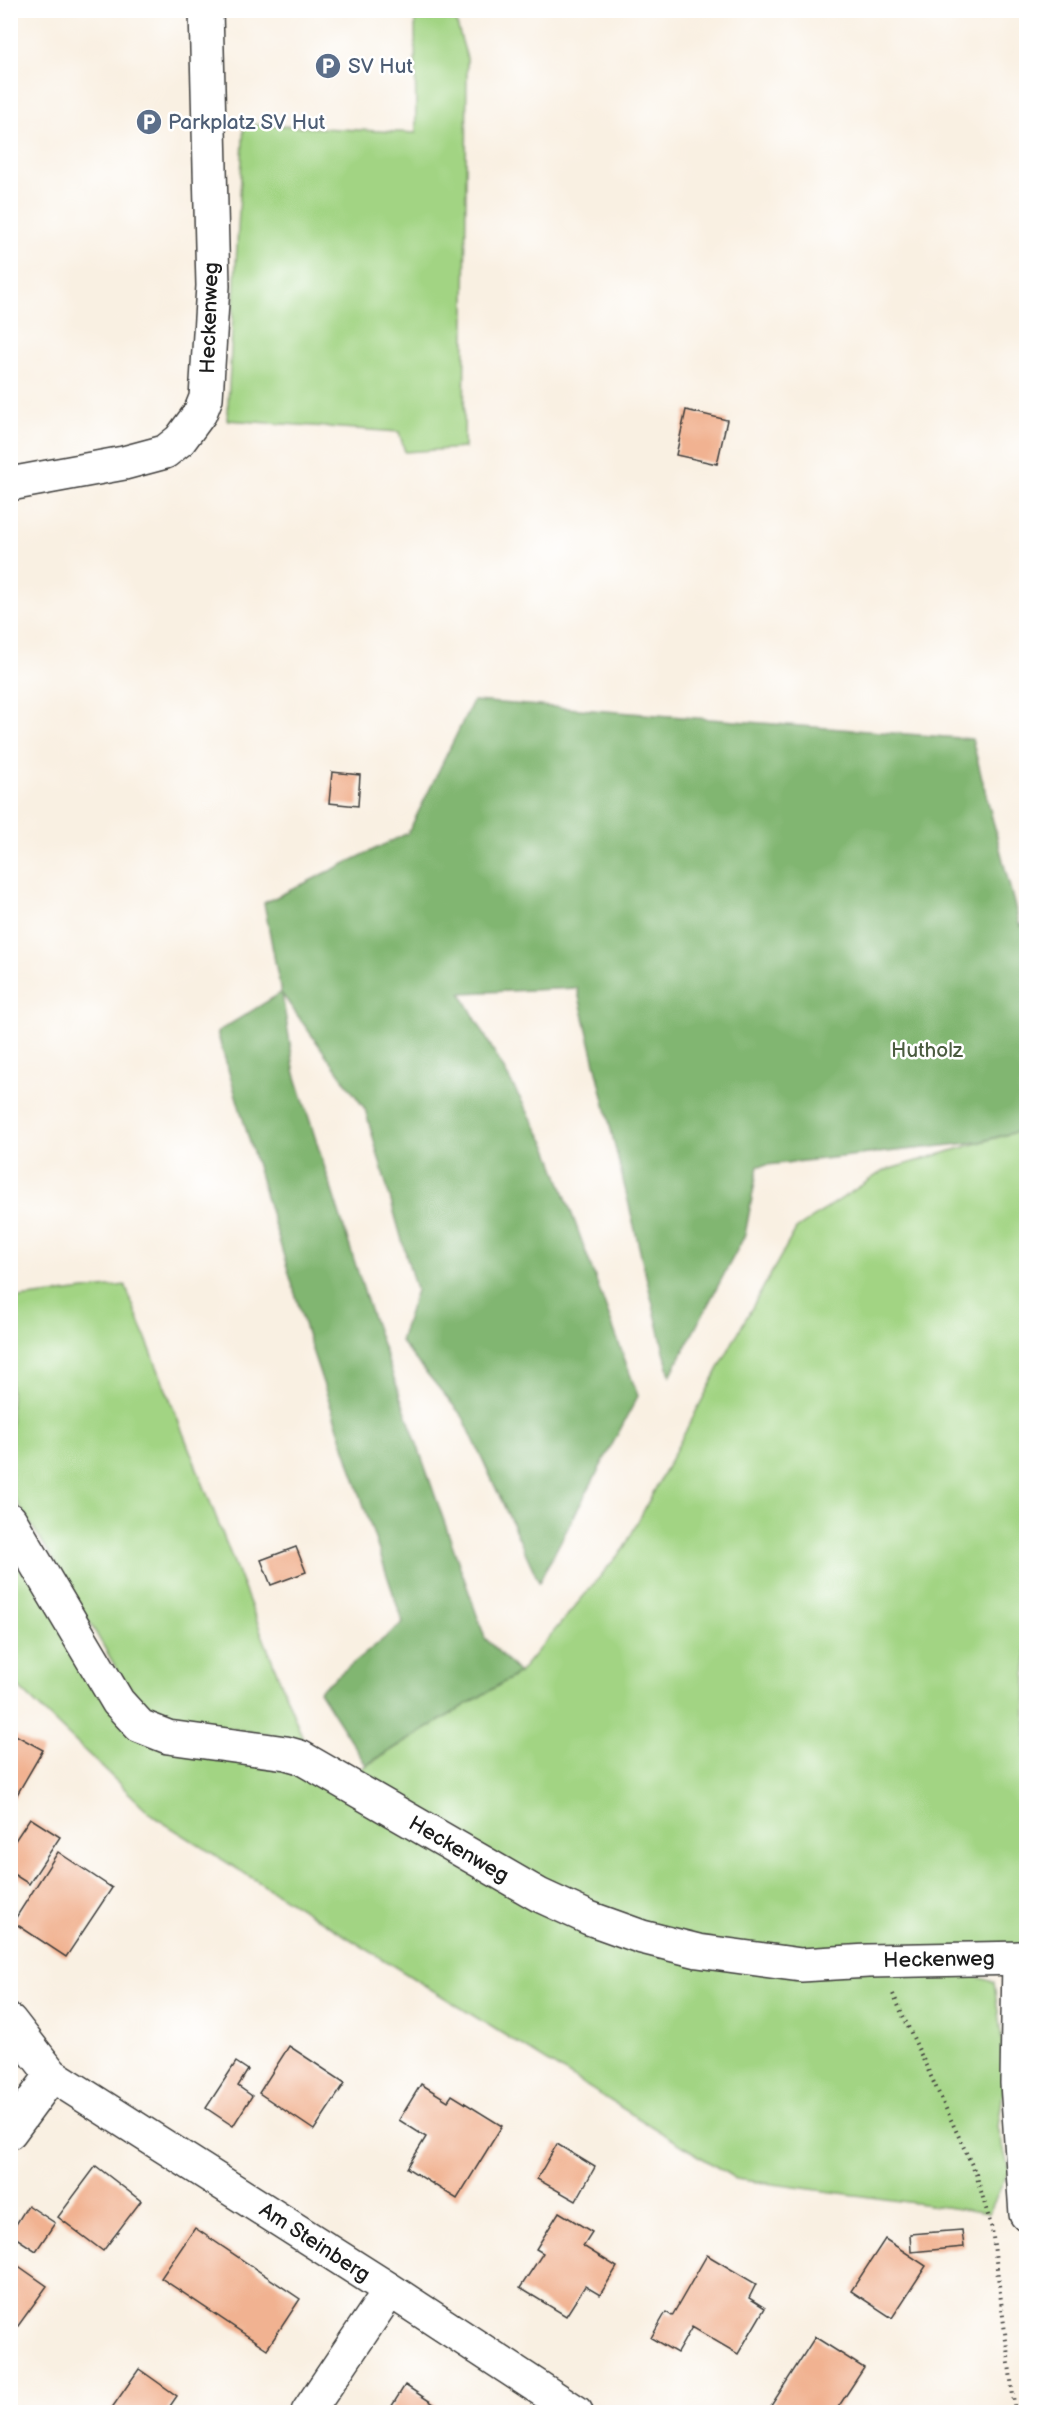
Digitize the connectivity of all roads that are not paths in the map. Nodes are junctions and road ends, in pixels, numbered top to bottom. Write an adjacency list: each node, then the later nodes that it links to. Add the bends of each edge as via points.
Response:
1 (206, 10): 2 (street, Heckenweg, via 213,286 206,398 200,413 180,440 165,452)
2 (10, 484)
3 (10, 1520): 4 (street, Heckenweg, via 118,1702 140,1726 168,1737 300,1757 539,1895 642,1937 698,1951 801,1965)
4 (1023, 1958): 7 (street)
5 (10, 2021): 6 (street, Am Steinberg)
6 (52, 2075): 8 (street); 10 (street, Am Steinberg)
7 (1022, 2081): 9 (street)
8 (10, 2132)
9 (1026, 2198)
10 (390, 2290): 11 (street); 12 (street, Am Steinberg)
11 (308, 2412)
12 (576, 2412)

